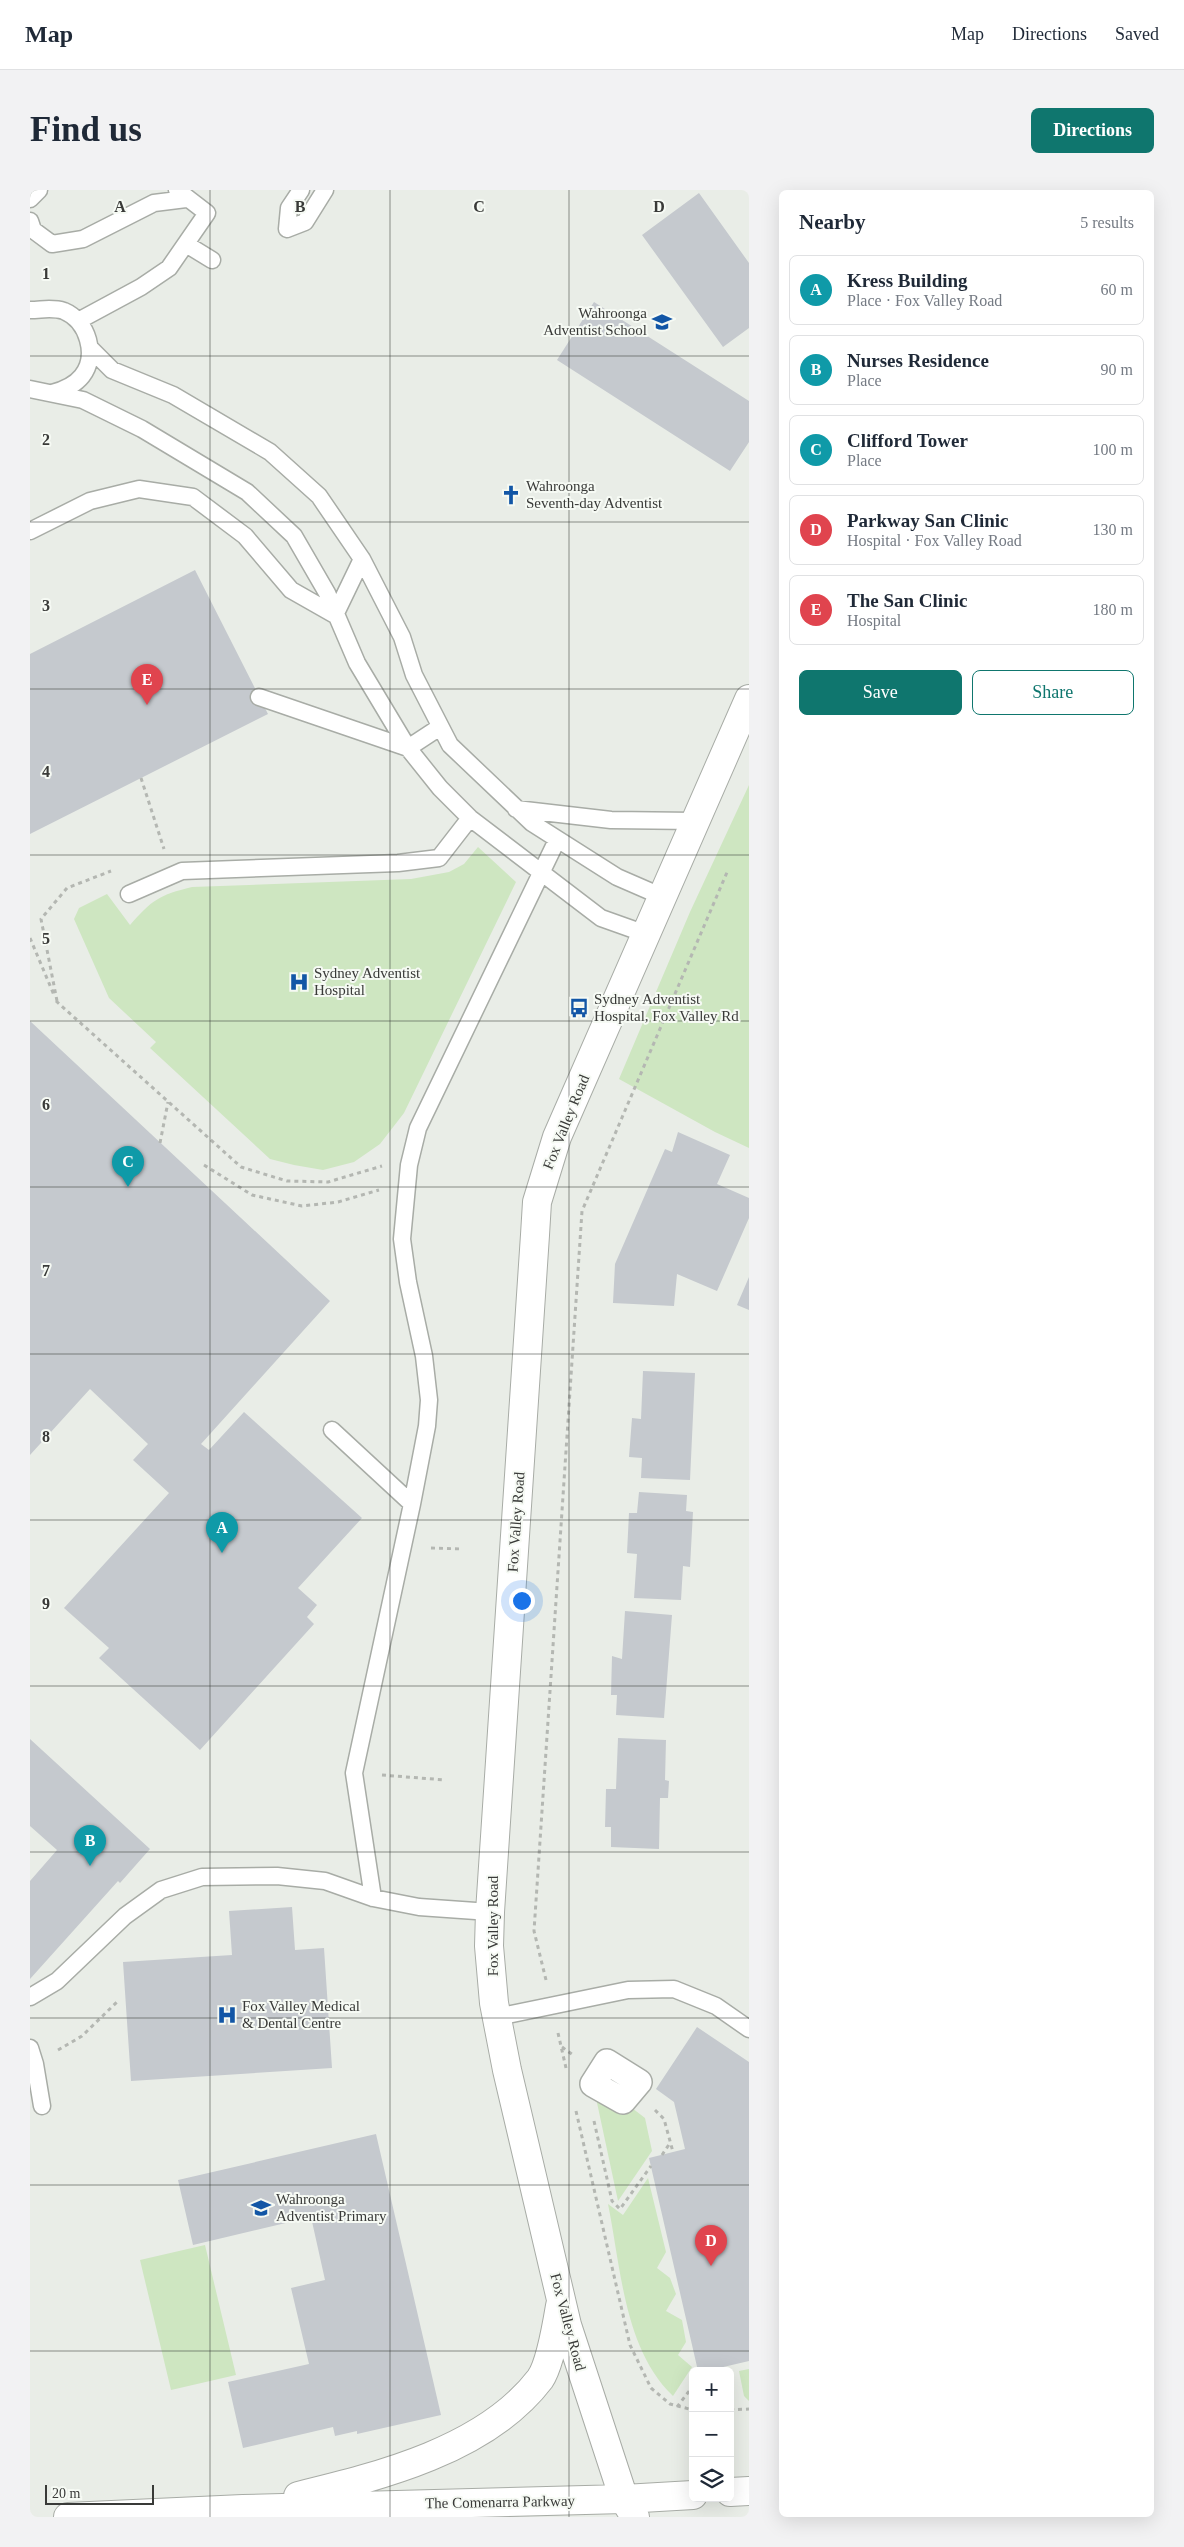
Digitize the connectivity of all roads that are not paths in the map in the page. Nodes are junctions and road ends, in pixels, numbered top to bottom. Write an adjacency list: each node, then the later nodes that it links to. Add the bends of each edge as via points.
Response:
1 (39, 190): 5 (lane)
2 (300, 190): 3 (lane, via 288,208 286,229 305,222)
3 (325, 190)
4 (182, 195): 6 (lane, via 154,203 83,239 52,244 33,230); 7 (lane, via 207,213)
5 (30, 199)
6 (30, 221)
7 (186, 244): 8 (lane); 10 (lane, via 169,268)
8 (212, 260)
9 (30, 311): 10 (lane, via 48,308 65,312)
10 (78, 321): 11 (lane)
11 (90, 348): 13 (lane, via 82,376 69,388); 15 (lane, via 112,370 173,395 270,452 319,496)
12 (32, 392): 13 (lane)
13 (52, 394): 16 (lane, via 83,400 142,429 247,492 294,536 328,593)
14 (30, 531): 16 (lane, via 90,501 139,489 193,497 245,536 291,590)
15 (362, 559): 16 (lane); 19 (lane, via 402,637 414,675)
16 (335, 614): 20 (lane, via 357,663)
17 (259, 696): 20 (lane)
18 (749, 699): 23 (main road, Fox Valley Road)
19 (440, 727): 20 (lane); 21 (lane, via 450,744)
20 (408, 748): 22 (lane, via 422,768)
21 (516, 809): 23 (lane, via 610,820); 24 (lane)
22 (470, 818): 25 (lane); 26 (lane, via 439,858 398,863 182,871)
23 (696, 821): 27 (main road, Fox Valley Road)
24 (557, 840): 25 (lane); 27 (lane, via 617,877)
25 (542, 872): 28 (lane, via 601,918); 30 (lane, via 418,1128 409,1165 402,1239 429,1400)
26 (129, 894)
27 (662, 897): 28 (main road, Fox Valley Road)
28 (646, 934): 32 (main road, Fox Valley Road, via 557,1137 537,1202)
29 (332, 1430): 30 (lane)
30 (412, 1504): 31 (lane, via 354,1773)
31 (374, 1898): 32 (lane, via 419,1907); 33 (lane, via 326,1881 277,1876 202,1877 161,1890 125,1916 57,1981)
32 (490, 1912): 34 (main road, Fox Valley Road)
33 (30, 1997)
34 (497, 2017): 35 (lane, via 628,1990 674,1990 716,2006); 38 (main road, Fox Valley Road)
35 (749, 2029)
36 (30, 2048): 37 (lane)
37 (42, 2106)
38 (561, 2300): 42 (main road, Fox Valley Road, via 587,2393); 43 (main road, via 555,2334 541,2378 515,2405 481,2430 424,2459 370,2477)
39 (749, 2491): 40 (main road)
40 (734, 2492)
41 (689, 2496): 42 (main road, The Comenarra Parkway)
42 (629, 2508): 43 (main road, The Comenarra Parkway)
43 (243, 2510): 44 (main road, The Comenarra Parkway)
44 (68, 2517)

